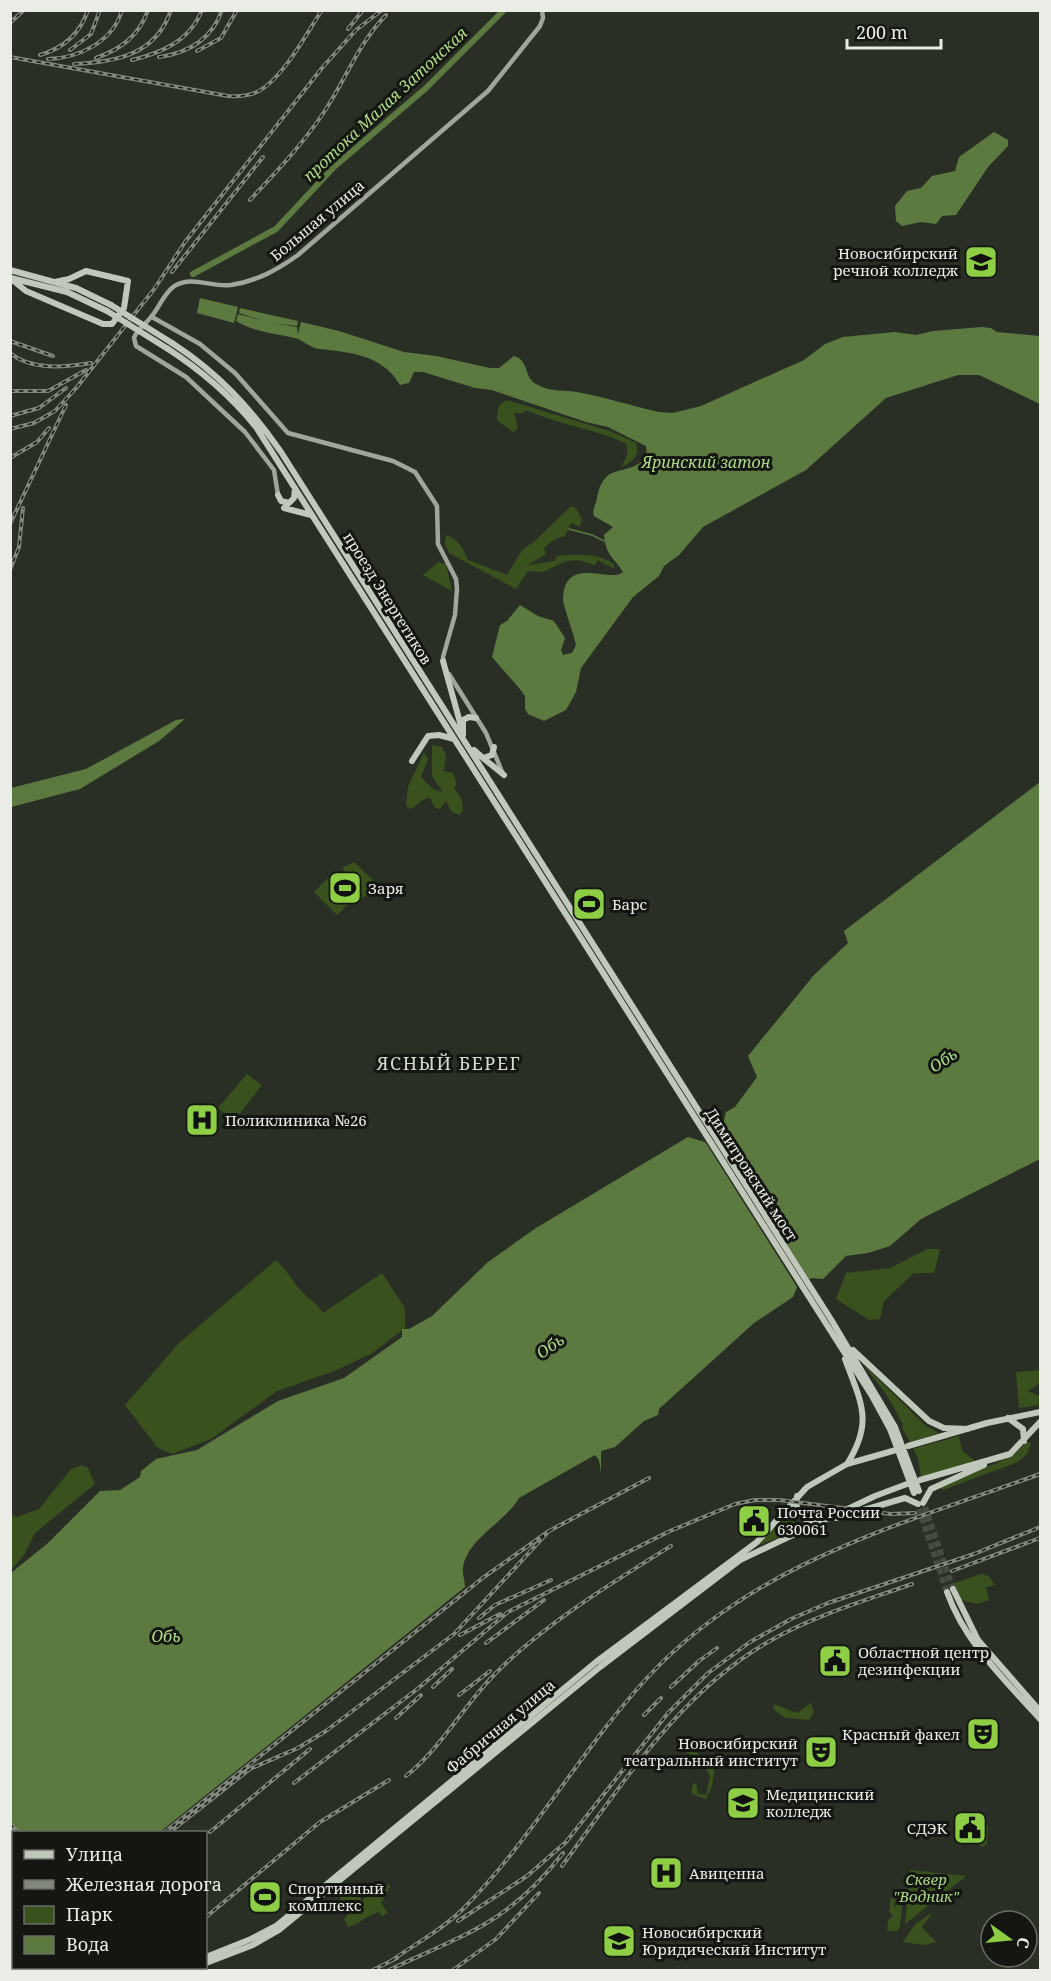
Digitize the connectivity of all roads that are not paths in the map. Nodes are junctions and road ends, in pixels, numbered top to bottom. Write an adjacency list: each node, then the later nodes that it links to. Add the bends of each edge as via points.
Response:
1 (542, 10): 10 (main road, Большая улица, via 540,26 488,91 298,255 255,280 229,286 181,283 168,292)
2 (10, 270): 6 (main road, проезд Энергетиков)
3 (76, 275): 6 (main road); 7 (main road, via 86,272 128,281 124,308 116,321 109,326 103,324); 8 (main road)
4 (10, 278): 5 (main road, проезд Энергетиков); 7 (main road)
5 (27, 281): 7 (main road, via 20,283); 9 (main road, проезд Энергетиков)
6 (55, 282): 8 (main road, проезд Энергетиков)
7 (20, 288)
8 (76, 288): 9 (main road, проезд Энергетиков)
9 (109, 308): 11 (main road, проезд Энергетиков, bridge, via 200,370 236,402); 19 (main road, проезд Энергетиков, bridge, via 204,363 261,423)
10 (152, 317): 12 (main road, Большая улица, via 135,333 134,342 186,377 241,427 273,470); 15 (main road, via 200,344 236,373 288,433 393,461 406,466 423,481 437,506 438,544 456,579 454,615)
11 (295, 488): 13 (main road, via 294,498); 14 (main road, проезд Энергетиков)
12 (278, 495): 13 (main road)
13 (287, 506): 14 (main road)
14 (313, 515): 18 (main road, проезд Энергетиков)
15 (443, 661): 16 (main road); 17 (main road)
16 (476, 718): 17 (main road, via 463,720); 20 (main road)
17 (461, 727): 19 (main road)
18 (454, 739): 22 (main road, via 428,736); 24 (main road, проезд Энергетиков)
19 (466, 743): 21 (main road); 24 (main road, проезд Энергетиков)
20 (494, 747): 21 (main road, via 492,755); 23 (main road)
21 (483, 758): 23 (main road)
22 (412, 761)
23 (504, 775)
24 (650, 1042): 25 (main road, Димитровский мост)
25 (843, 1345): 29 (main road, via 929,1422 944,1428); 34 (main road, via 864,1422 861,1440); 38 (main road, bridge, via 892,1428)
26 (1041, 1412): 27 (main road)
27 (1008, 1418): 29 (main road); 30 (main road, via 1023,1429)
28 (1041, 1422): 30 (main road)
29 (967, 1429): 31 (main road)
30 (1024, 1442): 33 (main road, via 1010,1454)
31 (909, 1446)
32 (896, 1450): 34 (main road, Фабричная улица)
33 (991, 1460): 35 (main road); 38 (main road, via 931,1489)
34 (847, 1464): 37 (main road, Фабричная улица)
35 (920, 1480)
36 (907, 1484): 39 (main road)
37 (798, 1495): 39 (main road, via 796,1506 800,1516); 44 (main road, Фабричная улица, via 757,1542 596,1662 276,1926)
38 (921, 1506): 39 (main road, via 911,1499 899,1499)
39 (817, 1524): 45 (main road, Фабричная улица, via 740,1560 600,1667 279,1930)
40 (950, 1591): 41 (main road, via 963,1628)
41 (1024, 1697): 42 (main road); 43 (main road)
42 (1041, 1711)
43 (1041, 1719)
44 (207, 1958)
45 (207, 1963)

